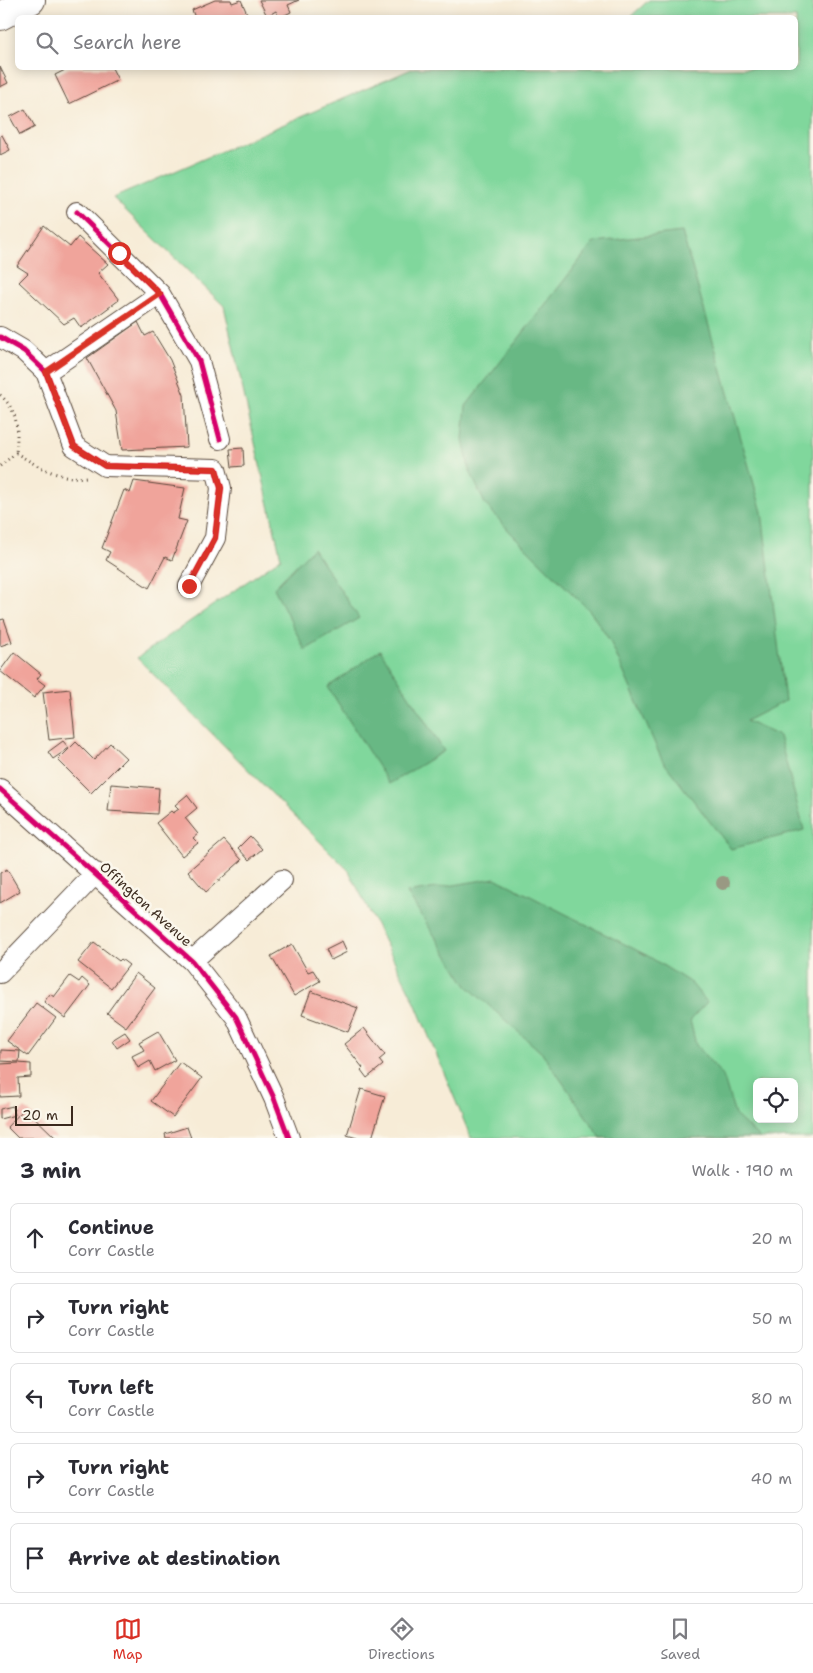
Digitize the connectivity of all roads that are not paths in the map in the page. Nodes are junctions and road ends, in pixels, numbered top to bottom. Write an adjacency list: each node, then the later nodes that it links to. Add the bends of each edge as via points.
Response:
1 (31, 0): 2 (main road)
2 (0, 16)
3 (78, 212): 4 (street)
4 (160, 294): 6 (street); 7 (street, via 199,361)
5 (0, 337): 6 (street, via 24,351)
6 (46, 372): 8 (street, via 74,446 105,466 216,469 221,488 215,538)
7 (220, 439)
8 (189, 586)
9 (0, 789): 10 (street, Offington Avenue)
10 (96, 873): 12 (street, Offington Avenue); 13 (street)
11 (282, 880): 12 (street)
12 (192, 961): 14 (street, Offington Avenue, via 236,1017)
13 (0, 973)
14 (289, 1138)

